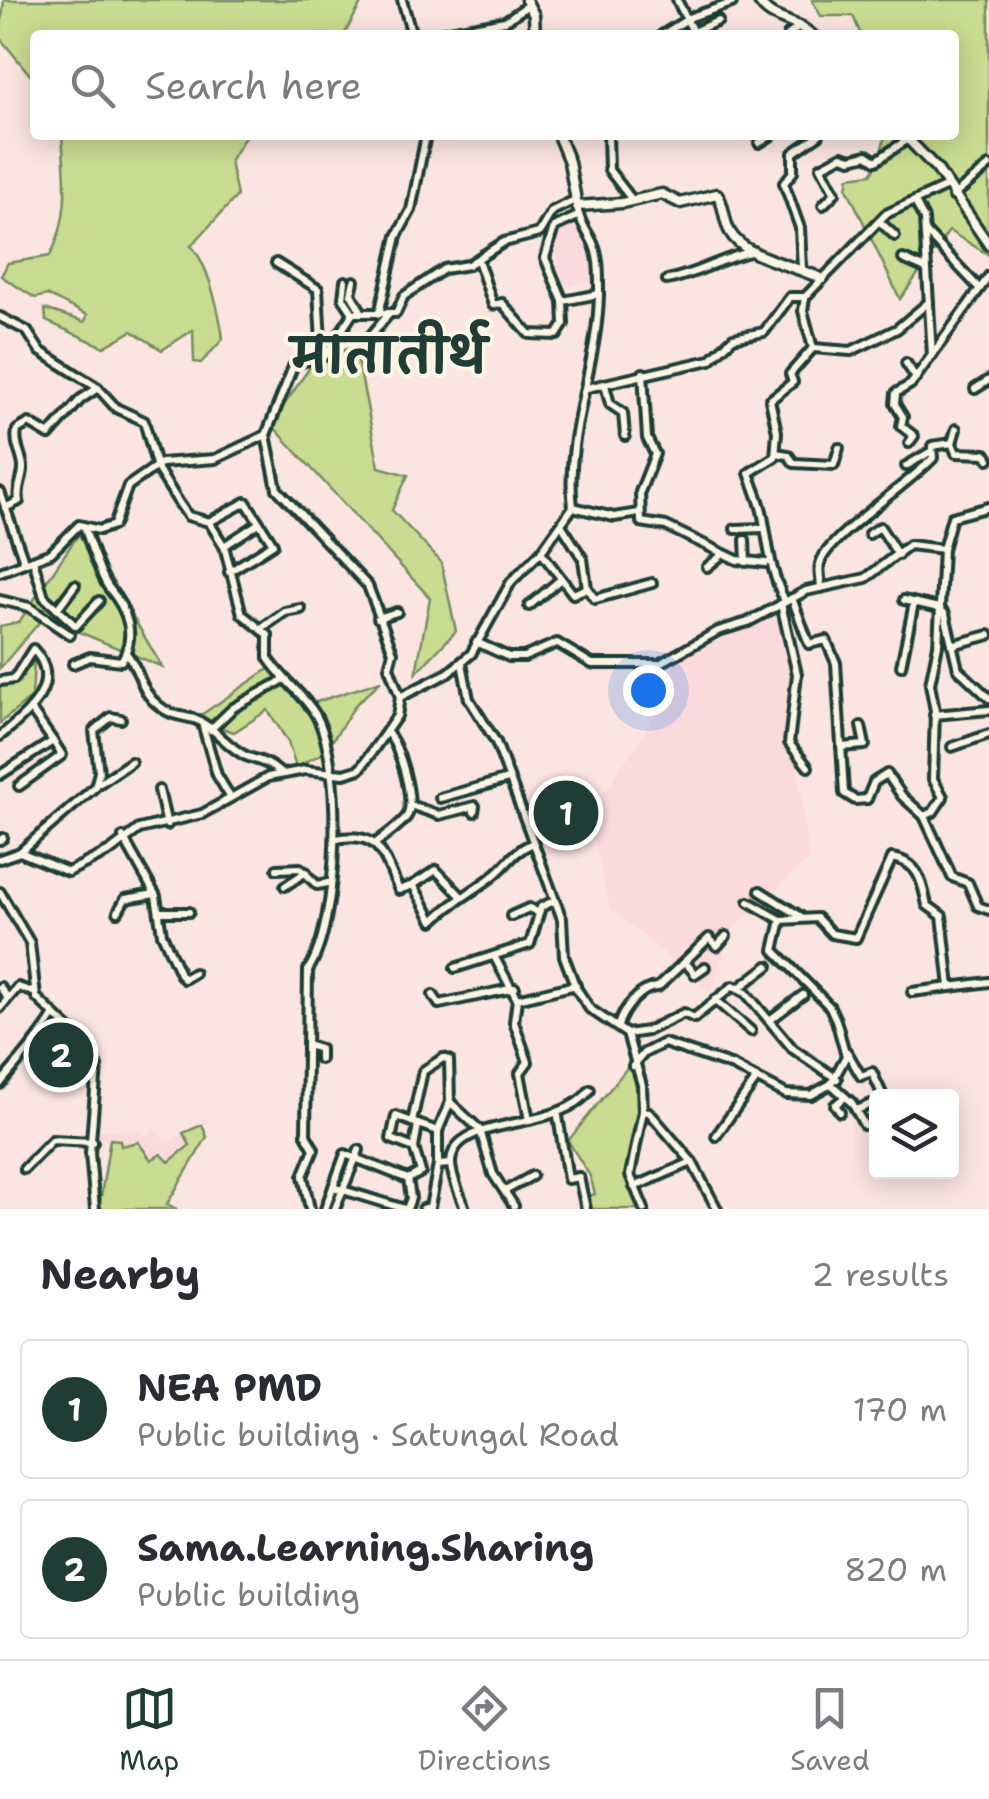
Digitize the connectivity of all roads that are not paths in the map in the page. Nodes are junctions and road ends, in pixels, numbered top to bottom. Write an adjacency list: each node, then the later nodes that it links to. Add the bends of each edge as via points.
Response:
1 (402, 0): 9 (street)
2 (677, 0): 6 (street)
3 (758, 0): 8 (street, via 767,14)
4 (526, 3): 10 (street, via 505,20); 11 (street)
5 (732, 3): 6 (street)
6 (688, 20): 12 (street); 13 (street)
7 (718, 21): 14 (street)
8 (801, 26): 15 (street); 16 (street)
9 (411, 30)
10 (454, 30)
11 (534, 30)
12 (671, 30)
13 (692, 30)
14 (698, 30)
15 (795, 30)
16 (806, 30)
17 (425, 140): 54 (street)
18 (560, 140): 30 (street)
19 (608, 140): 28 (street, via 609,170)
20 (764, 140): 24 (street)
21 (811, 140): 41 (street, via 793,152 784,183 800,228)
22 (902, 140): 31 (street, via 876,162 868,155 842,156 821,167 835,193)
23 (909, 140): 26 (street)
24 (759, 143)
25 (989, 166): 27 (street)
26 (947, 186): 27 (street); 29 (street)
27 (953, 196): 36 (street)
28 (633, 200): 30 (street); 37 (street, via 662,194 680,202 717,194 732,236)
29 (914, 202): 33 (street, via 902,203); 34 (street)
30 (576, 203): 32 (street); 39 (street, via 552,211 539,233 504,242)
31 (823, 205)
32 (578, 216): 49 (street, via 594,243); 51 (street, via 554,227 545,258)
33 (880, 222): 35 (street); 44 (street)
34 (925, 231): 42 (street); 48 (street)
35 (895, 236)
36 (989, 245)
37 (755, 250): 41 (street); 45 (street)
38 (903, 259): 42 (street)
39 (478, 260): 51 (street, via 493,305 502,303 529,334 558,335); 55 (street, via 444,268)
40 (276, 263): 60 (street, via 318,288 322,342)
41 (802, 268): 44 (street)
42 (926, 268): 52 (street)
43 (989, 276): 48 (street)
44 (822, 279): 50 (street)
45 (667, 280)
46 (344, 281): 53 (street, via 343,298)
47 (354, 281): 53 (street)
48 (978, 287): 59 (street)
49 (599, 294): 51 (street); 67 (street)
50 (805, 297): 57 (street); 62 (street, via 790,297 764,332 733,338 710,360)
51 (563, 301)
52 (929, 302): 57 (street, via 896,330 851,350); 59 (street)
53 (357, 312): 54 (street); 60 (street, via 325,356)
54 (379, 314): 55 (street)
55 (390, 314): 58 (street, via 368,338)
56 (0, 316): 66 (street, via 27,331 40,352)
57 (814, 348): 76 (street, via 790,374 793,382 770,400)
58 (368, 351)
59 (932, 356): 63 (street)
60 (299, 360): 70 (street)
61 (906, 364): 63 (street)
62 (643, 373): 65 (street); 84 (street, via 647,438 655,454)
63 (916, 378): 72 (street, via 896,393 895,402 901,426 914,436)
64 (989, 380): 68 (street)
65 (605, 385): 67 (street); 71 (street, via 610,404 623,413)
66 (98, 388): 79 (street, via 116,408 144,421); 82 (street, via 48,435 29,423 17,430 24,470 19,501)
67 (586, 388): 83 (street, via 570,480)
68 (975, 389)
69 (956, 428): 73 (street)
70 (266, 435): 79 (street, via 215,459 166,460); 119 (street, via 276,489 360,575)
71 (625, 436)
72 (909, 443)
73 (952, 443): 75 (street); 77 (street, via 956,453)
74 (839, 448): 76 (street, via 834,465 794,463)
75 (931, 451): 78 (street); 108 (street, via 934,458 912,480 834,539 819,562)
76 (776, 453): 89 (street, via 750,473)
77 (989, 459)
78 (906, 466)
79 (157, 468): 85 (street, via 188,516); 87 (street, via 128,486 114,525)
80 (0, 492): 82 (street)
81 (989, 507): 94 (street, via 952,517)
82 (5, 508): 98 (street)
83 (573, 508): 84 (street); 88 (street)
84 (639, 514): 97 (street, via 641,522 666,526)
85 (209, 522): 86 (street, via 246,502); 93 (street)
86 (259, 523): 93 (street); 103 (street, via 273,544)
87 (84, 526): 98 (street, via 72,528 58,548); 125 (street, via 108,587 126,606)
88 (562, 526): 95 (street); 107 (street, via 583,559)
89 (764, 528): 90 (street); 100 (street)
90 (735, 529)
91 (869, 534): 96 (street, via 880,527)
92 (745, 540): 99 (street)
93 (224, 546): 103 (street)
94 (943, 549): 96 (street, via 914,543); 116 (street)
95 (541, 552): 104 (street); 123 (street, via 511,582)
96 (898, 555): 108 (street, via 866,578)
97 (722, 556): 99 (street); 101 (street)
98 (29, 560): 102 (street); 117 (street, via 44,597)
99 (746, 562): 100 (street)
100 (767, 563): 112 (street)
101 (707, 567)
102 (0, 572)
103 (229, 572): 121 (street, via 242,614)
104 (561, 579): 107 (street, via 573,594); 114 (street)
105 (652, 582): 107 (street, via 595,598)
106 (75, 586): 117 (street)
107 (587, 588)
108 (822, 588): 112 (street)
109 (0, 600): 120 (street, via 30,607 70,636)
110 (904, 600): 113 (street)
111 (98, 601): 120 (street)
112 (786, 601): 123 (street, via 649,666 592,664 557,643 509,657); 144 (street, via 809,644 826,640 836,663); 147 (street, via 796,674 789,742)
113 (914, 603): 116 (street); 128 (street)
114 (529, 606)
115 (301, 608): 121 (street)
116 (939, 608): 124 (street); 135 (street, via 930,684)
117 (57, 609): 120 (street)
118 (397, 612): 119 (street)
119 (378, 618): 131 (street, via 393,652 389,666)
120 (76, 626)
121 (262, 628): 129 (street, via 268,658)
122 (989, 635): 124 (street)
123 (476, 642): 126 (street)
124 (952, 645): 132 (street, via 962,675)
125 (126, 653): 127 (street, via 121,661 90,657); 137 (street, via 156,704)
126 (462, 663): 131 (street); 151 (street, via 469,700 496,742)
127 (72, 664)
128 (901, 666)
129 (282, 680): 139 (street); 148 (street, via 315,713)
130 (0, 681): 134 (street, via 14,679 33,649 48,673)
131 (400, 697): 140 (street)
132 (989, 698)
133 (989, 710): 135 (street)
134 (32, 712): 142 (street); 143 (street)
135 (934, 716): 159 (street, via 934,779 943,798)
136 (121, 719): 153 (street, via 111,717 94,731 100,772)
137 (202, 724): 139 (street); 155 (street)
138 (862, 726): 144 (street, via 865,746)
139 (210, 730): 149 (street)
140 (387, 733): 148 (street, via 360,768); 157 (street, via 399,748)
141 (989, 734): 145 (street)
142 (0, 736)
143 (53, 741): 150 (street); 152 (street, via 62,755)
144 (842, 747): 159 (street, via 844,793 867,799 874,782 887,774)
145 (952, 747)
146 (131, 762): 153 (street)
147 (808, 767)
148 (330, 772): 149 (street); 162 (street)
149 (280, 773): 155 (street)
150 (0, 775)
151 (508, 779): 156 (street); 164 (street)
152 (19, 786)
153 (95, 788): 165 (street)
154 (160, 790): 160 (street)
155 (229, 795): 160 (street, via 202,814)
156 (440, 798)
157 (410, 806): 158 (street, via 439,814 474,806); 163 (street, via 406,818)
158 (474, 812)
159 (924, 816): 178 (street, via 952,877 968,882 978,906)
160 (168, 825): 161 (street)
161 (122, 837): 165 (street, via 110,851 68,872); 174 (street)
162 (336, 840): 163 (street, via 362,836); 169 (street)
163 (376, 842): 170 (street, via 400,890)
164 (531, 844): 175 (street); 176 (street)
165 (20, 852): 166 (street)
166 (0, 858)
167 (277, 868): 168 (street)
168 (306, 872): 169 (street, via 317,884); 171 (street)
169 (328, 883): 212 (street, via 324,935 308,970)
170 (413, 885): 175 (street, via 436,870); 175 (street, via 433,921)
171 (285, 886)
172 (760, 890): 184 (street)
173 (0, 892): 199 (street, via 30,943)
174 (154, 894): 179 (street, via 125,899); 180 (street)
175 (460, 895)
176 (554, 901): 182 (street); 194 (street)
177 (749, 902): 185 (street)
178 (989, 910)
179 (118, 912)
180 (159, 912): 181 (street); 192 (street, via 180,974 184,979)
181 (189, 912)
182 (539, 914): 183 (street, via 529,908); 187 (street, via 530,944)
183 (511, 916)
184 (801, 916): 185 (street); 196 (street, via 817,918 832,934 856,938 884,870 892,858 904,860 921,875 927,905 942,916)
185 (781, 920): 213 (street, via 774,950 830,1007)
186 (726, 936): 188 (street, via 718,946 709,938)
187 (494, 956): 191 (street); 197 (street)
188 (685, 962): 189 (street, via 695,974); 209 (street, via 626,1008)
189 (705, 966)
190 (768, 966): 198 (street)
191 (455, 968)
192 (194, 973)
193 (989, 982): 196 (street)
194 (576, 985): 204 (street); 209 (street, via 590,1009)
195 (0, 987): 203 (street)
196 (950, 987): 200 (street)
197 (515, 988): 201 (street, via 440,1004); 204 (street)
198 (739, 988): 205 (street); 208 (street)
199 (33, 992): 203 (street, via 18,988); 207 (street)
200 (912, 992)
201 (433, 995)
202 (803, 995): 208 (street)
203 (7, 997): 206 (street)
204 (517, 998): 228 (street, via 514,1022 528,1062 520,1072)
205 (715, 1000): 210 (street); 211 (street, via 694,1018 684,1014)
206 (0, 1008)
207 (53, 1016): 218 (street); 234 (street, via 88,1047 97,1066)
208 (770, 1020): 217 (street)
209 (618, 1026): 211 (street)
210 (750, 1031)
211 (626, 1034): 215 (street)
212 (307, 1045): 214 (street, via 320,1049); 250 (street, via 306,1135 314,1149 304,1176)
213 (846, 1051): 217 (street); 219 (street, via 861,1076 872,1072)
214 (320, 1058)
215 (633, 1066): 216 (street, via 664,1043); 225 (street)
216 (755, 1080): 217 (street, via 802,1097); 233 (street)
217 (834, 1082): 221 (street)
218 (0, 1084)
219 (879, 1089)
220 (590, 1090): 227 (street, via 580,1105)
221 (845, 1097): 224 (street); 226 (street, via 835,1105)
222 (450, 1102): 229 (street, via 453,1077 449,1060 442,1058 423,1071); 231 (street); 232 (street)
223 (869, 1105): 224 (street)
224 (857, 1110): 230 (street)
225 (643, 1111): 237 (street); 245 (street, via 631,1162)
226 (840, 1112)
227 (558, 1116): 228 (street); 255 (street, via 568,1179 580,1177)
228 (529, 1120): 231 (street)
229 (415, 1123): 232 (street); 235 (street); 235 (street, via 396,1116 392,1139)
230 (864, 1125)
231 (480, 1130): 238 (street, via 458,1144); 246 (street)
232 (438, 1131): 239 (street)
233 (716, 1136)
234 (93, 1142): 240 (street, via 52,1140); 249 (street)
235 (414, 1148): 242 (street, via 420,1172)
236 (357, 1155): 242 (street); 243 (street, via 346,1154); 244 (street)
237 (692, 1162): 245 (street); 257 (street)
238 (451, 1164): 239 (street); 254 (street)
239 (438, 1165): 248 (street)
240 (24, 1170)
241 (532, 1176): 246 (street)
242 (408, 1180): 253 (street)
243 (334, 1187): 244 (street); 251 (street)
244 (344, 1187): 252 (street); 253 (street)
245 (633, 1187): 256 (street)
246 (505, 1191): 247 (street)
247 (514, 1206)
248 (428, 1208)
249 (95, 1209)
250 (310, 1209)
251 (325, 1209)
252 (335, 1209)
253 (406, 1209)
254 (465, 1209)
255 (586, 1209)
256 (644, 1209)
257 (717, 1209)

